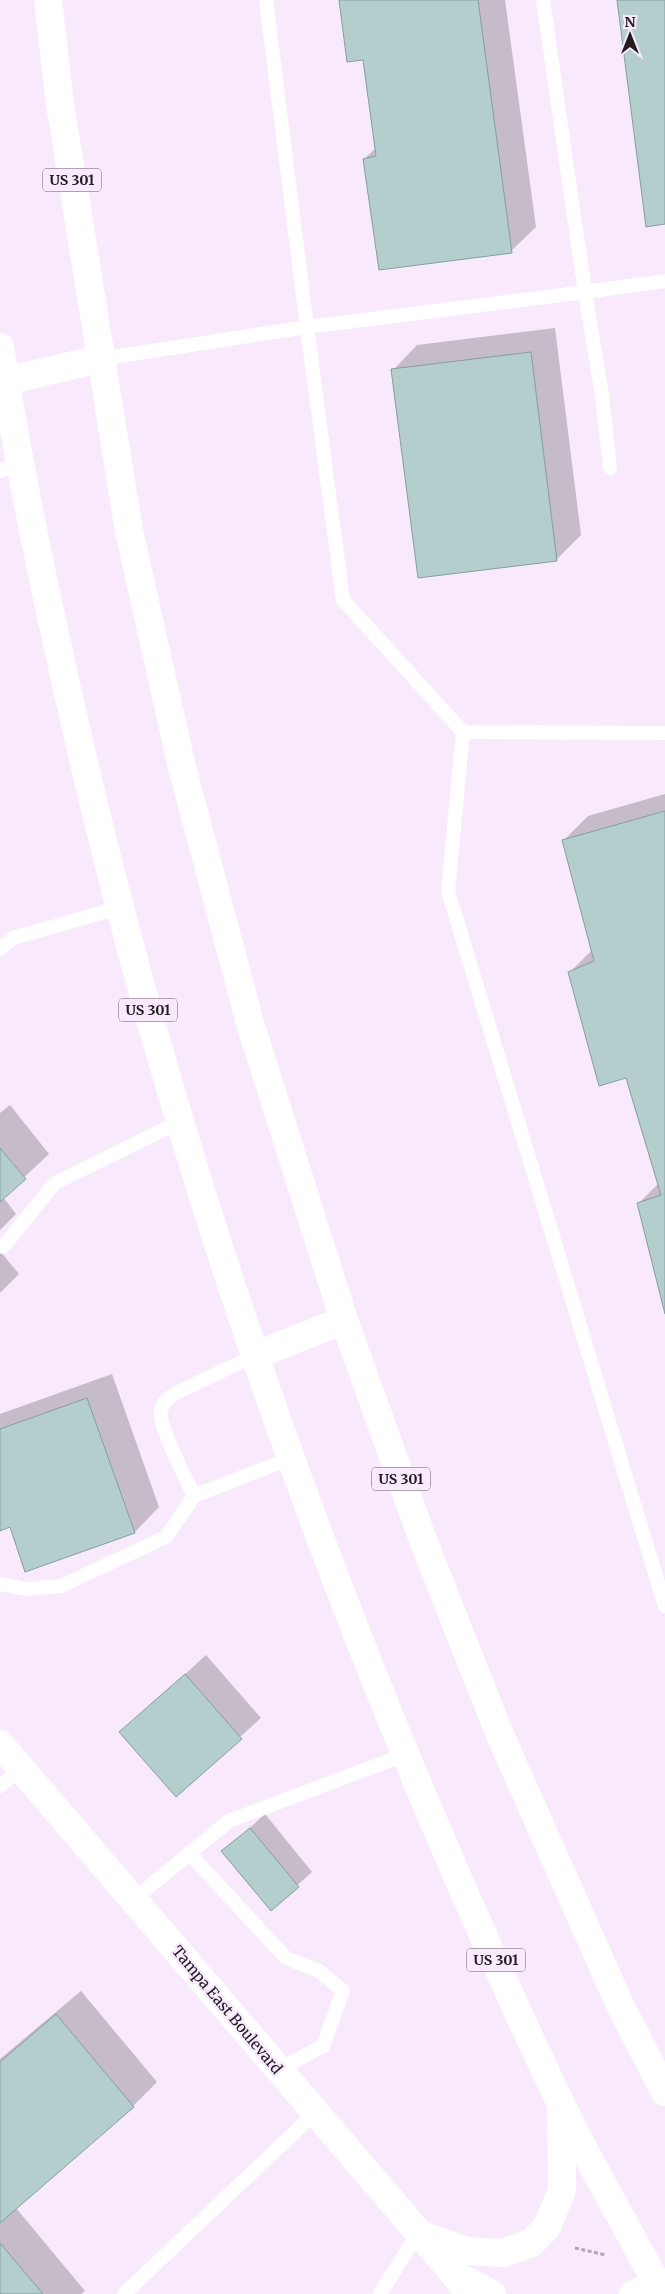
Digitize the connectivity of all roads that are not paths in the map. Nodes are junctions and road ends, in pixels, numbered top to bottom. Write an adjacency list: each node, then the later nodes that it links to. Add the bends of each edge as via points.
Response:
1 (48, 0): 8 (main road, US 301, via 60,104)
2 (266, 0): 6 (lane)
3 (543, 0): 5 (lane)
4 (665, 281): 5 (lane)
5 (585, 292): 6 (lane); 11 (lane)
6 (307, 327): 8 (lane); 12 (lane, via 343,600)
7 (0, 347): 9 (main road, US 301)
8 (100, 359): 9 (main road); 18 (main road, US 301, via 128,531 182,767 250,1023)
9 (5, 381): 10 (main road, US 301)
10 (10, 467): 14 (main road, US 301)
11 (610, 468)
12 (463, 732): 13 (lane); 23 (lane, via 448,891)
13 (665, 733)
14 (119, 908): 15 (lane); 16 (main road, US 301)
15 (3, 942)
16 (181, 1122): 17 (lane, via 55,1183); 19 (main road, US 301)
17 (3, 1246)
18 (344, 1320): 19 (main road); 31 (main road, US 301, via 423,1540 500,1735 622,2007)
19 (254, 1356): 20 (main road, US 301); 21 (lane, via 176,1393 160,1410 162,1426)
20 (291, 1458): 21 (lane); 25 (main road, US 301)
21 (194, 1496): 22 (lane, via 166,1537 61,1586 26,1589)
22 (0, 1584)
23 (665, 1606)
24 (0, 1744): 26 (main road, Tampa East Boulevard)
25 (404, 1755): 28 (lane, via 229,1821); 32 (main road, US 301)
26 (21, 1768): 27 (lane); 29 (main road, Tampa East Boulevard)
27 (0, 1786)
28 (190, 1853): 29 (lane); 30 (lane, via 286,1958 319,1971 343,1992 323,2046)
29 (133, 1900): 30 (main road, Tampa East Boulevard)
30 (278, 2070): 33 (main road, Tampa East Boulevard)
31 (665, 2092)
32 (562, 2105): 34 (main road, via 562,2190 547,2227 530,2243 504,2253 467,2251); 36 (main road, US 301)
33 (315, 2113): 34 (main road, Tampa East Boulevard); 37 (lane)
34 (418, 2233): 35 (main road, Tampa East Boulevard); 38 (lane)
35 (462, 2284): 39 (main road, Tampa East Boulevard)
36 (662, 2287): 40 (main road)
37 (124, 2294)
38 (380, 2294)
39 (492, 2294)
40 (633, 2294)

